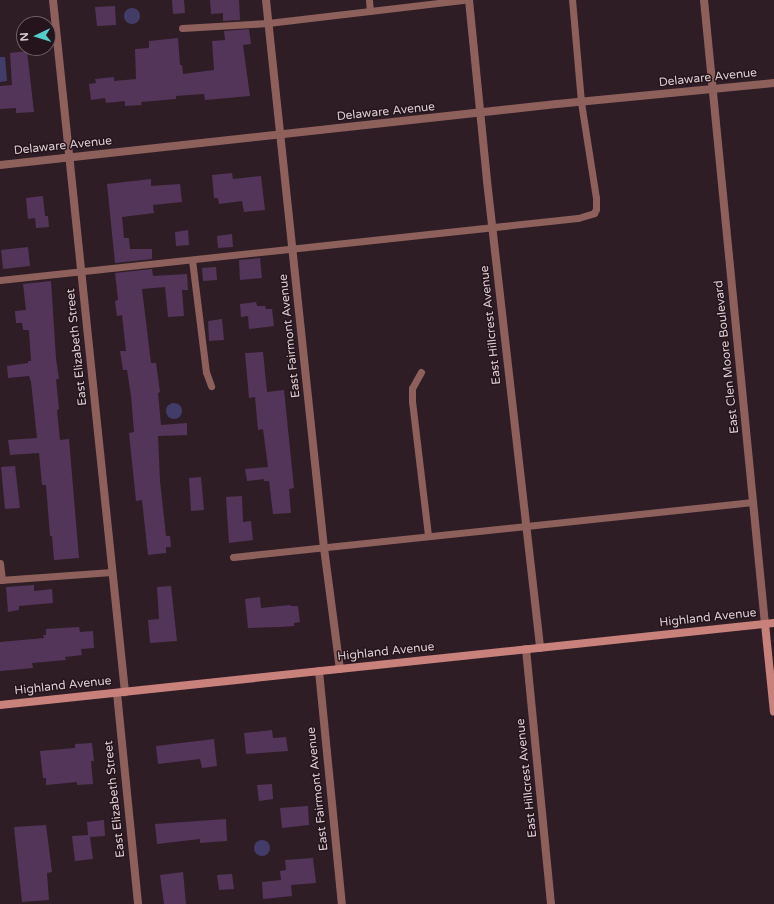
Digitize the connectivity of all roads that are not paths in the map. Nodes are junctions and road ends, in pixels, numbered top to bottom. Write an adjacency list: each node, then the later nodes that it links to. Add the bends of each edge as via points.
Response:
1 (53, 0): 16 (street, East Elizabeth Street)
2 (266, 0): 9 (street, East Fairmont Avenue)
3 (369, 0): 8 (lane)
4 (463, 0): 8 (lane)
5 (469, 0): 14 (street, East Hillcrest Avenue)
6 (572, 0): 13 (lane)
7 (704, 0): 12 (street, East Clen Moore Boulevard)
8 (370, 11): 9 (lane)
9 (268, 23): 10 (lane); 15 (street, East Fairmont Avenue)
10 (182, 28)
11 (774, 83): 12 (street, Delaware Avenue)
12 (713, 90): 13 (street, Delaware Avenue); 25 (street, East Clen Moore Boulevard)
13 (581, 102): 14 (street, Delaware Avenue); 18 (lane, via 596,198 594,214 578,218)
14 (480, 113): 15 (street, Delaware Avenue); 18 (street, East Hillcrest Avenue)
15 (279, 136): 16 (street, Delaware Avenue, via 180,144); 19 (street, East Fairmont Avenue)
16 (70, 158): 17 (street, Delaware Avenue); 21 (street, East Elizabeth Street)
17 (0, 165)
18 (493, 226): 19 (lane); 26 (street, East Hillcrest Avenue)
19 (292, 249): 20 (lane); 28 (street, East Fairmont Avenue)
20 (192, 260): 21 (lane); 24 (lane, via 206,372)
21 (81, 272): 22 (lane); 31 (street, East Elizabeth Street)
22 (0, 280)
23 (421, 372): 27 (lane, via 412,388 412,401)
24 (211, 386)
25 (753, 502): 26 (lane); 33 (street, East Clen Moore Boulevard)
26 (526, 526): 27 (lane); 34 (street, East Hillcrest Avenue)
27 (428, 536): 28 (lane)
28 (324, 548): 29 (lane); 36 (street, East Fairmont Avenue)
29 (233, 557)
30 (0, 563): 32 (lane)
31 (112, 572): 32 (lane); 38 (street, East Elizabeth Street)
32 (1, 580)
33 (770, 624): 34 (main road, Highland Avenue); 40 (main road, East Clen Moore Boulevard)
34 (540, 648): 35 (main road, Highland Avenue)
35 (526, 650): 36 (main road, Highland Avenue); 43 (street, East Hillcrest Avenue)
36 (340, 669): 37 (main road, Highland Avenue)
37 (319, 671): 38 (main road, Highland Avenue); 42 (street, East Fairmont Avenue)
38 (121, 692): 39 (main road, Highland Avenue); 41 (street, East Elizabeth Street)
39 (0, 705)
40 (774, 712)
41 (138, 904)
42 (342, 904)
43 (551, 904)

